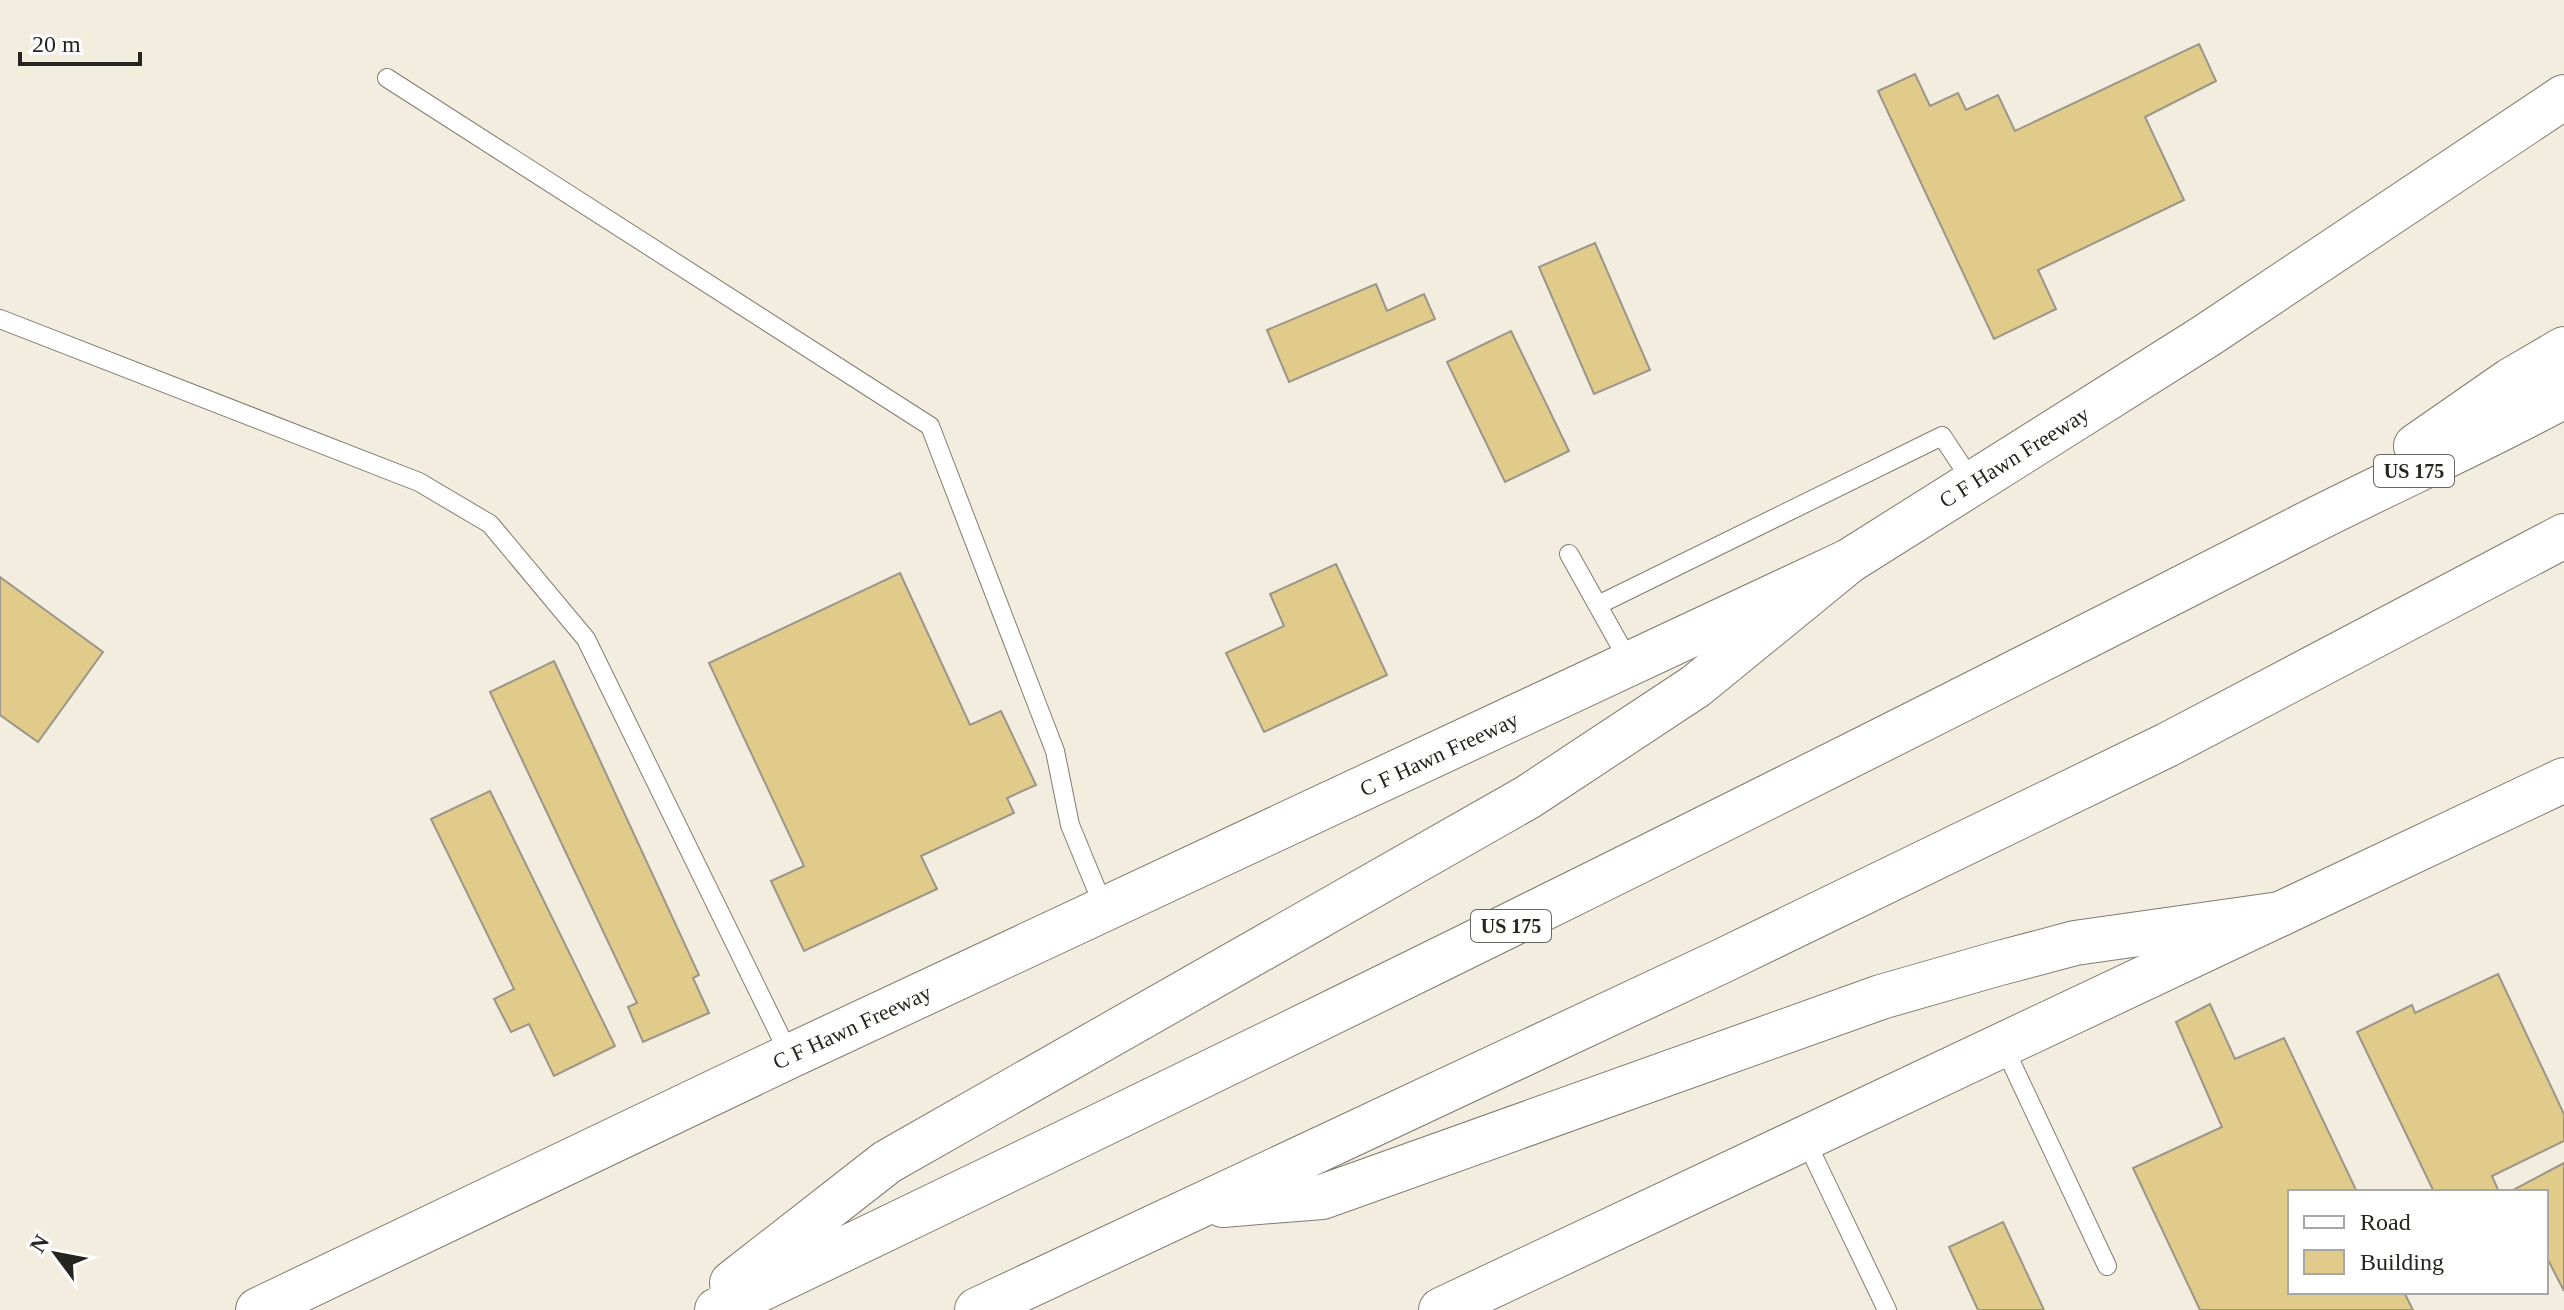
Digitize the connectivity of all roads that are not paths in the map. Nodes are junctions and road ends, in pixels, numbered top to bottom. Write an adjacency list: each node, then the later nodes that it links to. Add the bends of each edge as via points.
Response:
1 (387, 78): 14 (lane, via 930,426 1055,751 1070,825)
2 (2564, 97): 6 (main road, C F Hawn Freeway, via 2206,336)
3 (0, 319): 17 (lane, via 419,482 490,524 586,639)
4 (2564, 349): 7 (main road)
5 (2564, 396): 7 (main road, US 175)
6 (1973, 483): 10 (main road, C F Hawn Freeway); 11 (lane, via 1942,436)
7 (2299, 528): 24 (main road, US 175, via 1264,1048)
8 (2564, 536): 19 (main road, via 2153,752)
9 (1569, 554): 11 (lane)
10 (1849, 561): 12 (main road, C F Hawn Freeway); 23 (main road, via 1696,686 1528,797 887,1162)
11 (1598, 605): 12 (lane)
12 (1631, 665): 14 (main road, C F Hawn Freeway)
13 (2564, 780): 15 (main road)
14 (1105, 910): 17 (main road, C F Hawn Freeway)
15 (2280, 914): 16 (main road); 19 (main road, via 2075,943 1996,964 1881,997 1322,1197)
16 (2003, 1045): 18 (main road); 20 (lane)
17 (790, 1056): 22 (main road, C F Hawn Freeway)
18 (1805, 1139): 21 (main road); 26 (lane)
19 (1193, 1208): 25 (main road)
20 (2107, 1266)
21 (1465, 1305)
22 (258, 1310)
23 (698, 1310)
24 (717, 1310)
25 (977, 1310)
26 (1887, 1310)

